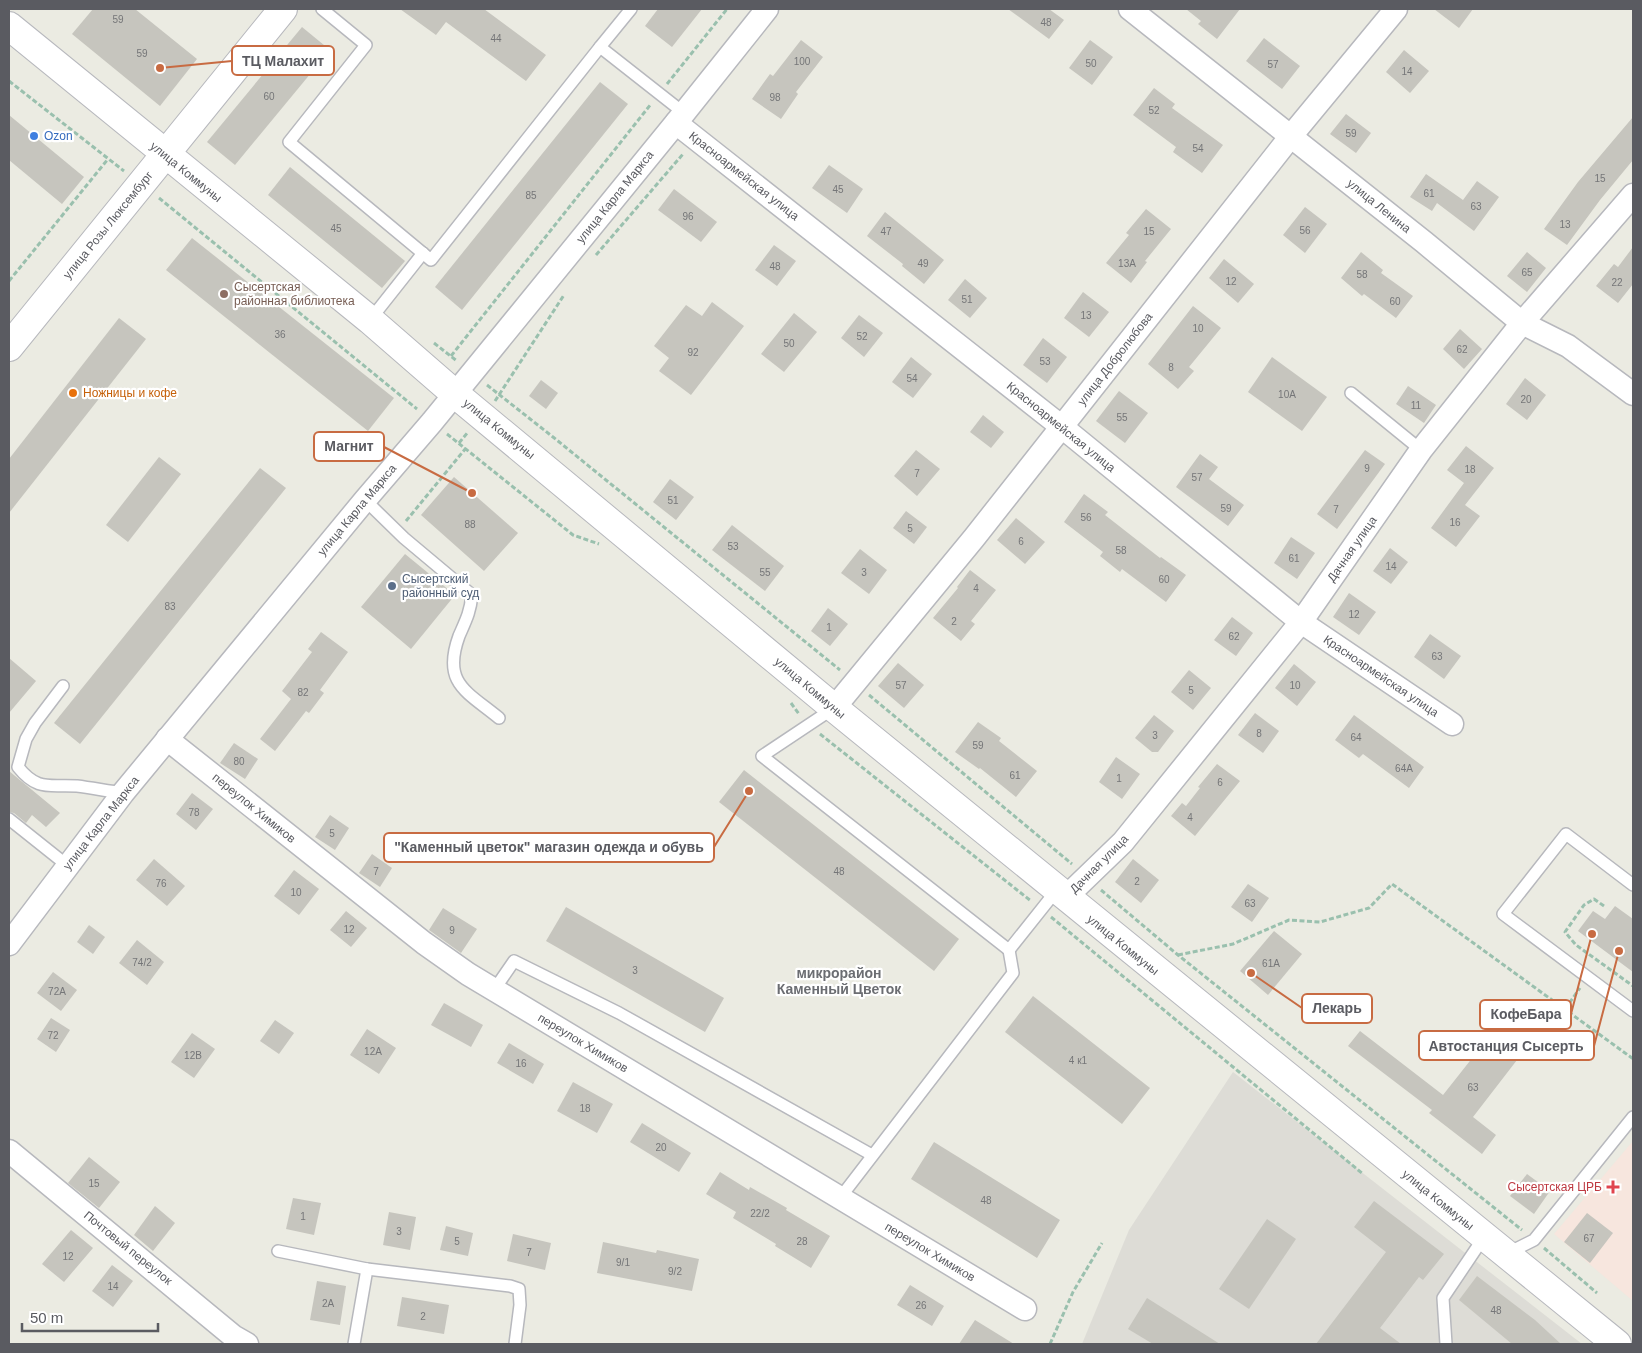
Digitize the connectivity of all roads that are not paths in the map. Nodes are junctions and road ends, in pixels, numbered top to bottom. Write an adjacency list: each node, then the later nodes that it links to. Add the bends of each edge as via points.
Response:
1 (283, 9): 11 (street, улица Розы Люксембург)
2 (322, 9): 13 (lane, via 366,45 289,142)
3 (631, 9): 8 (lane)
4 (767, 9): 9 (street, улица Карла Маркса)
5 (1130, 9): 10 (street, улица Ленина)
6 (1396, 9): 10 (street, улица Добролюбова)
7 (9, 26): 11 (street, улица Коммуны)
8 (600, 47): 9 (lane, via 659,94); 13 (lane, via 431,260)
9 (680, 118): 17 (street, улица Карла Маркса); 20 (street, Красноармейская улица, via 696,139)
10 (1291, 136): 15 (street, улица Ленина); 20 (street, улица Добролюбова)
11 (165, 155): 14 (street, улица Коммуны); 16 (street, улица Розы Люксембург)
12 (1633, 195): 15 (street, Дачная улица)
13 (423, 253): 14 (lane)
14 (370, 320): 17 (street, улица Коммуны)
15 (1522, 322): 19 (street, улица Ленина, via 1568,346); 21 (street, Дачная улица)
16 (9, 347)
17 (463, 383): 22 (street, улица Карла Маркса); 25 (street, улица Коммуны, via 482,415)
18 (1351, 393): 21 (lane)
19 (1633, 394)
20 (1062, 427): 23 (street, Красноармейская улица); 25 (street, улица Добролюбова)
21 (1422, 450): 23 (street, Дачная улица)
22 (365, 500): 26 (lane, via 472,595 470,611 452,662 454,676); 28 (street, улица Карла Маркса)
23 (1301, 622): 27 (street, Красноармейская улица); 33 (street, Дачная улица, via 1124,842 1085,877)
24 (63, 686): 29 (lane, via 26,739 18,767 37,784 76,786)
25 (834, 708): 33 (street, улица Коммуны); 35 (lane, via 762,756)
26 (498, 718)
27 (1452, 724)
28 (168, 739): 29 (street, улица Карла Маркса); 36 (street, переулок Химиков, via 424,943)
29 (123, 794): 31 (street, улица Карла Маркса)
30 (9, 819): 31 (lane)
31 (68, 866): 34 (street, улица Карла Маркса)
32 (1633, 885): 37 (lane, via 1566,834 1503,914)
33 (1054, 899): 35 (lane); 42 (street, улица Коммуны)
34 (9, 944)
35 (1009, 950): 40 (lane, via 1013,973)
36 (494, 990): 40 (lane, via 514,961 619,1013); 41 (street, переулок Химиков)
37 (1633, 1011)
38 (1633, 1118): 44 (lane, via 1534,1240)
39 (9, 1151): 47 (street, Почтовый переулок)
40 (872, 1155): 41 (lane)
41 (840, 1198): 46 (street, переулок Химиков)
42 (1484, 1237): 44 (street, улица Коммуны); 50 (lane, via 1443,1298)
43 (278, 1251): 45 (lane)
44 (1504, 1254): 51 (street, улица Коммуны)
45 (367, 1269): 48 (lane); 49 (lane, via 519,1289)
46 (1025, 1308)
47 (247, 1344)
48 (354, 1344)
49 (515, 1344)
50 (1446, 1344)
51 (1617, 1344)

